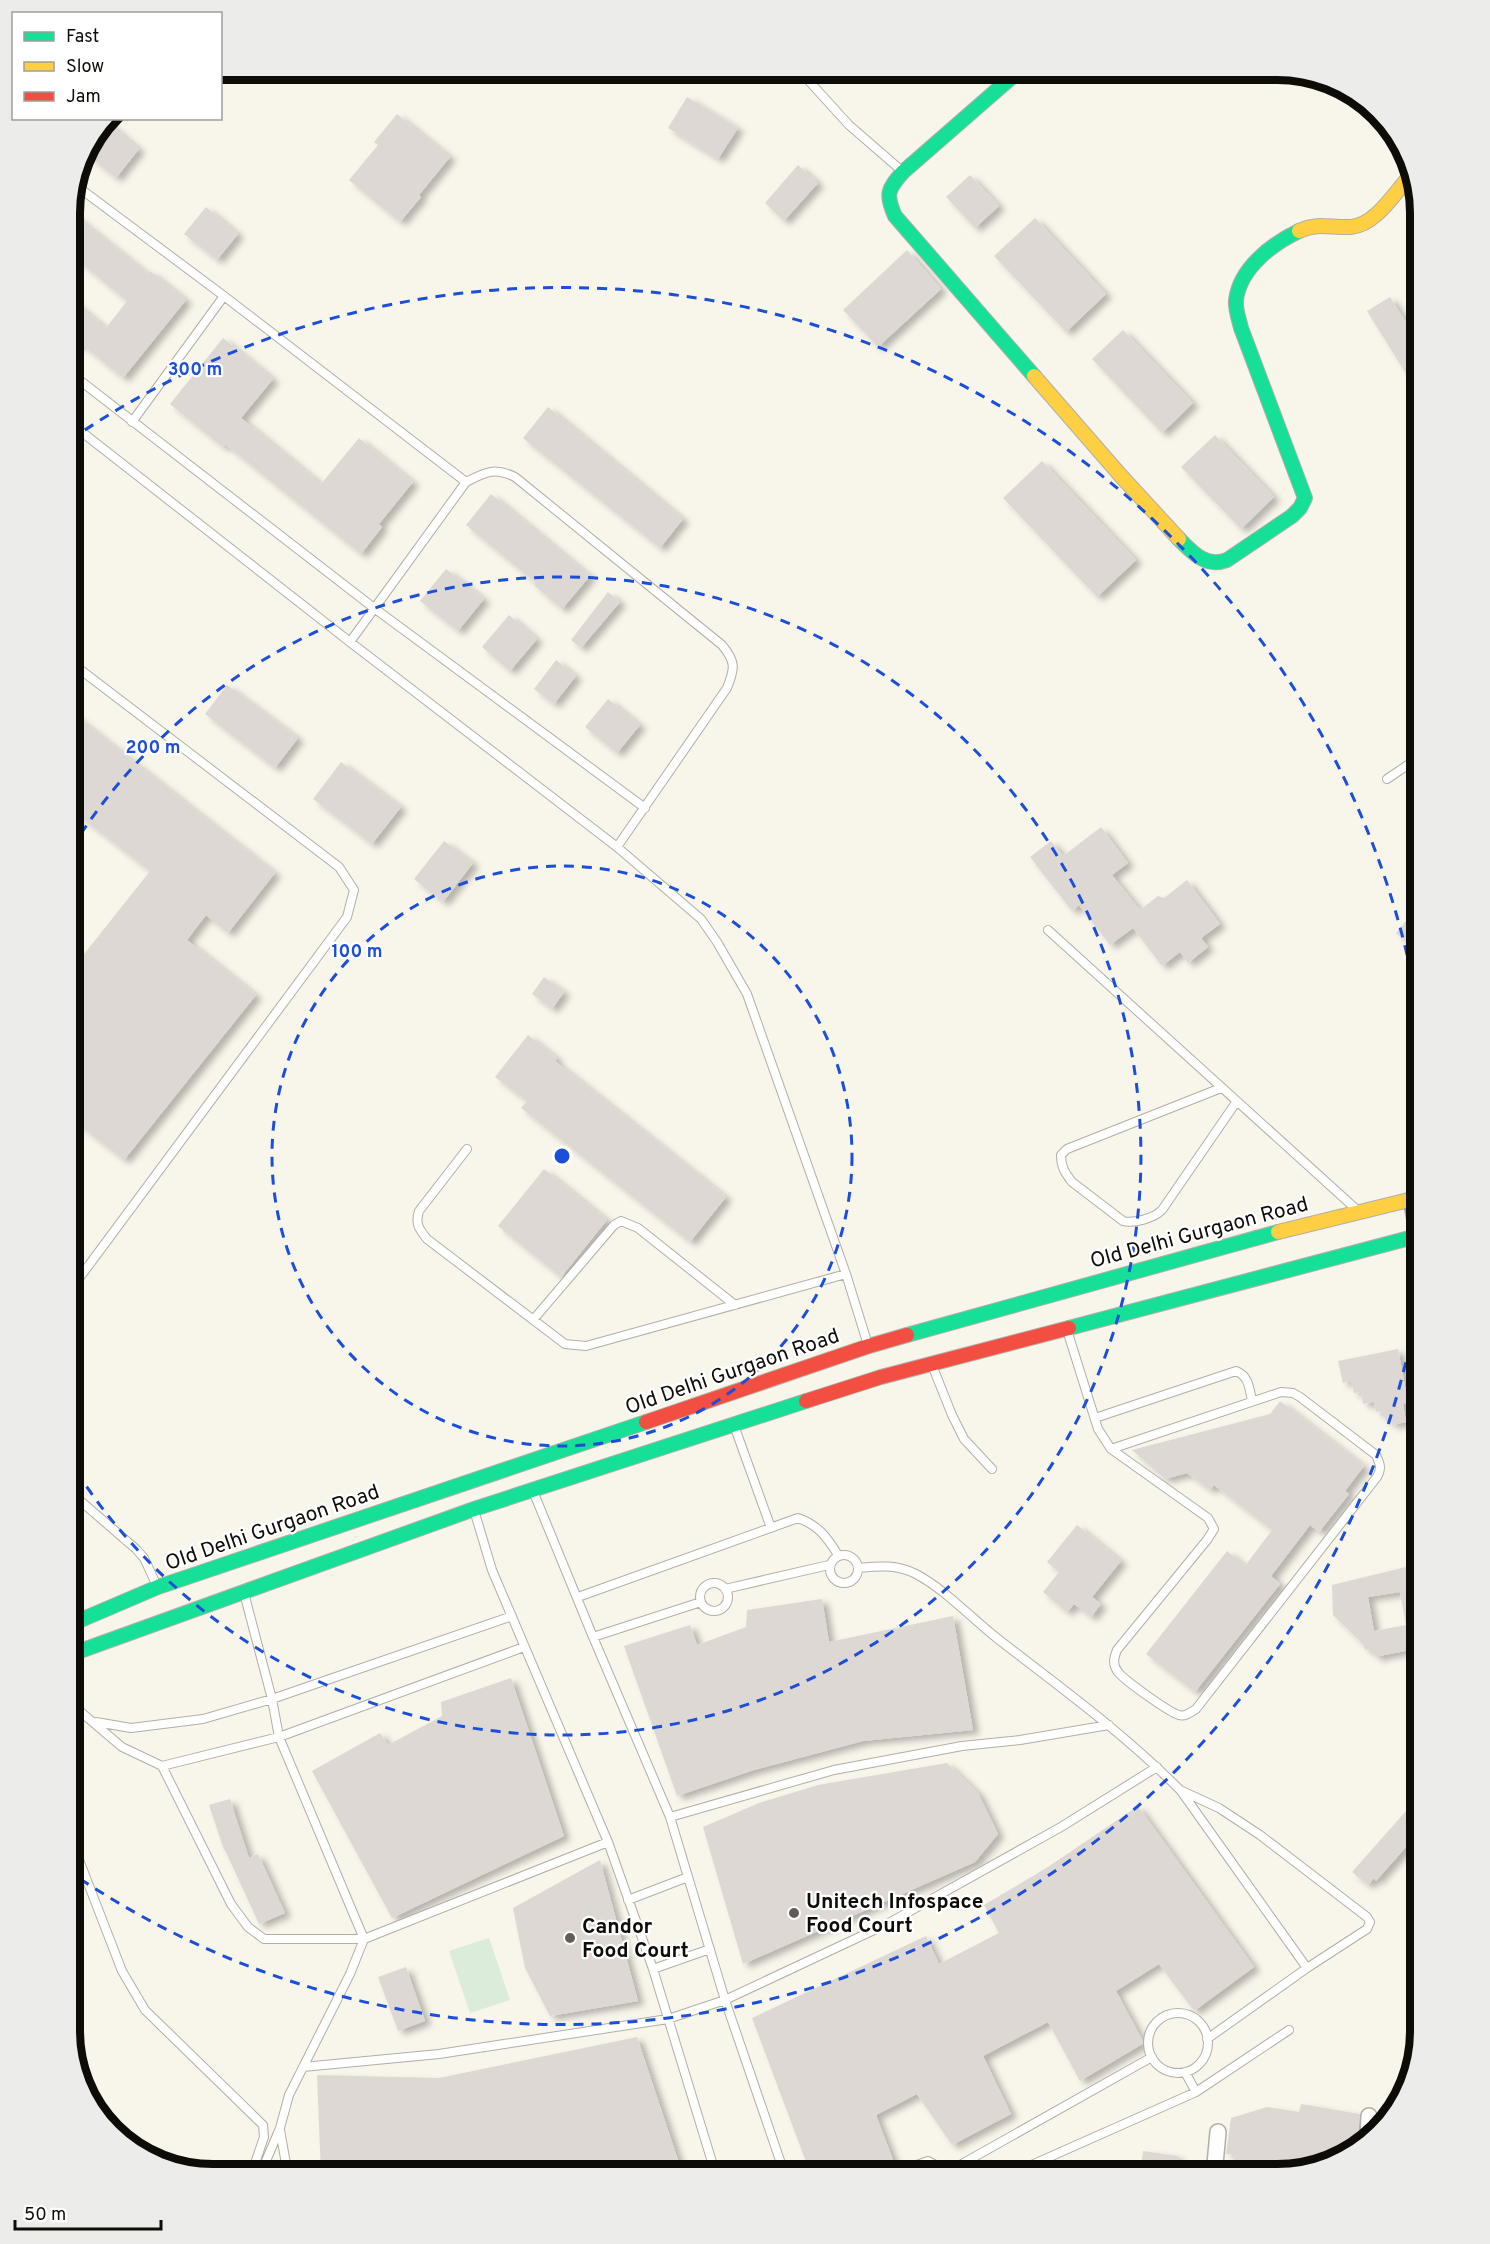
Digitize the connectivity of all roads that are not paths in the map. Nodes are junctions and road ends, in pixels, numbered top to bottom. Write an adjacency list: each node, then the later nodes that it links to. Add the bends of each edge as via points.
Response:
1 (808, 80): 3 (lane, via 849,125)
2 (1008, 80): 3 (main road)
3 (903, 172): 4 (main road, via 889,189 886,200 895,216 1121,476 1190,549 1216,564 1292,516 1305,498 1241,328 1236,300 1239,288 1260,256 1275,243 1317,225 1364,224)
4 (1406, 180)
5 (82, 190): 6 (lane)
6 (224, 296): 8 (lane); 10 (lane)
7 (80, 381): 8 (lane)
8 (132, 422): 11 (lane)
9 (80, 431): 12 (lane)
10 (466, 482): 11 (lane); 16 (lane, via 485,472 501,471 515,477 723,645 732,657 733,672 727,688)
11 (374, 608): 12 (lane); 16 (lane)
12 (350, 642): 17 (lane)
13 (80, 669): 26 (lane, via 339,867 354,890 347,917)
14 (1410, 763): 15 (lane)
15 (1387, 779)
16 (645, 808): 17 (lane)
17 (617, 847): 25 (lane, via 701,919 747,994)
18 (1048, 930): 19 (lane)
19 (1221, 1088): 20 (lane); 20 (lane, via 1067,1149 1061,1155 1065,1174 1123,1221 1152,1217 1162,1210)
20 (1237, 1101): 23 (lane)
21 (467, 1149): 28 (lane, via 418,1211 419,1230)
22 (1410, 1200): 23 (main road, Old Delhi Gurgaon Road)
23 (1360, 1212): 30 (main road, Old Delhi Gurgaon Road, via 1248,1239)
24 (1410, 1238): 29 (main road, Old Delhi Gurgaon Road)
25 (846, 1274): 27 (lane); 30 (lane)
26 (80, 1277)
27 (735, 1305): 28 (lane, via 586,1346 565,1344); 28 (lane, via 638,1228 621,1221)
28 (533, 1320)
29 (1066, 1328): 31 (main road, Old Delhi Gurgaon Road); 33 (lane)
30 (869, 1346): 44 (main road, Old Delhi Gurgaon Road)
31 (932, 1363): 34 (main road, Old Delhi Gurgaon Road); 36 (lane, via 964,1439)
32 (1252, 1400): 33 (lane, via 1247,1379 1236,1371); 35 (lane); 35 (lane, via 1281,1392 1293,1393 1376,1455 1381,1470 1196,1709 1186,1715 1167,1710 1124,1678 1114,1660 1117,1650 1214,1529 1208,1518)
33 (1095, 1418): 35 (lane)
34 (733, 1424): 37 (main road, Old Delhi Gurgaon Road); 40 (lane)
35 (1111, 1449)
36 (992, 1470)
37 (532, 1490): 39 (main road, Old Delhi Gurgaon Road); 47 (lane)
38 (80, 1501): 44 (lane, via 136,1549)
39 (474, 1509): 46 (main road, Old Delhi Gurgaon Road); 49 (lane, via 492,1570)
40 (771, 1528): 41 (lane, via 798,1518 810,1522 822,1531); 47 (lane)
41 (838, 1555): 42 (lane); 43 (lane, via 851,1556)
42 (829, 1565): 43 (lane, via 833,1579 842,1583 855,1578); 45 (lane)
43 (858, 1568): 58 (lane, via 885,1565 915,1574)
44 (158, 1587): 51 (main road, Old Delhi Gurgaon Road)
45 (725, 1588): 48 (lane, via 716,1583 706,1586 700,1595); 48 (lane, via 728,1599 723,1608 713,1611)
46 (244, 1591): 51 (main road, Old Delhi Gurgaon Road); 55 (lane)
47 (578, 1597): 52 (lane)
48 (701, 1602): 52 (lane)
49 (512, 1616): 54 (lane); 55 (lane)
50 (80, 1627): 51 (main road, Old Delhi Gurgaon Road)
51 (94, 1630): 53 (main road, Old Delhi Gurgaon Road)
52 (593, 1637): 63 (lane)
53 (80, 1644)
54 (524, 1647): 59 (lane); 64 (lane)
55 (272, 1699): 57 (lane, via 167,1725 131,1728); 59 (lane)
56 (80, 1711): 57 (lane)
57 (95, 1722): 60 (lane, via 122,1747)
58 (1109, 1725): 61 (lane); 63 (lane, via 962,1746 834,1770)
59 (279, 1737): 60 (lane); 68 (lane)
60 (162, 1766): 68 (lane, via 231,1904 248,1927 264,1939)
61 (1157, 1767): 62 (lane); 72 (lane, via 1061,1827 887,1924)
62 (1181, 1791): 70 (lane); 70 (lane, via 1219,1808 1260,1835 1367,1917 1367,1929)
63 (670, 1817): 66 (lane)
64 (608, 1842): 67 (lane); 68 (lane)
65 (80, 1862): 84 (lane, via 122,1971 145,2010 263,2125 264,2137)
66 (688, 1877): 67 (lane); 69 (lane)
67 (628, 1900): 71 (lane)
68 (364, 1939): 77 (lane)
69 (710, 1949): 71 (lane); 72 (lane)
70 (1307, 1968): 75 (lane)
71 (653, 1969): 73 (lane)
72 (725, 2000): 73 (lane); 88 (lane)
73 (668, 2019): 77 (lane, via 439,2054); 87 (lane)
74 (1289, 2030): 79 (lane)
75 (1207, 2039): 76 (lane, via 1195,2018 1185,2013 1166,2015 1151,2029 1148,2049); 78 (lane, via 1201,2062)
76 (1152, 2057): 78 (lane, via 1166,2070); 91 (lane)
77 (303, 2067): 81 (lane, via 289,2095)
78 (1185, 2072): 79 (lane)
79 (1196, 2092): 92 (lane)
80 (1369, 2116): 82 (street)
81 (280, 2128): 85 (lane); 86 (lane)
82 (1368, 2129)
83 (1218, 2132): 93 (street)
84 (254, 2164)
85 (265, 2164)
86 (286, 2164)
87 (713, 2164)
88 (781, 2164)
89 (920, 2164): 90 (lane)
90 (936, 2164)
91 (962, 2164)
92 (1034, 2164)
93 (1215, 2164)

